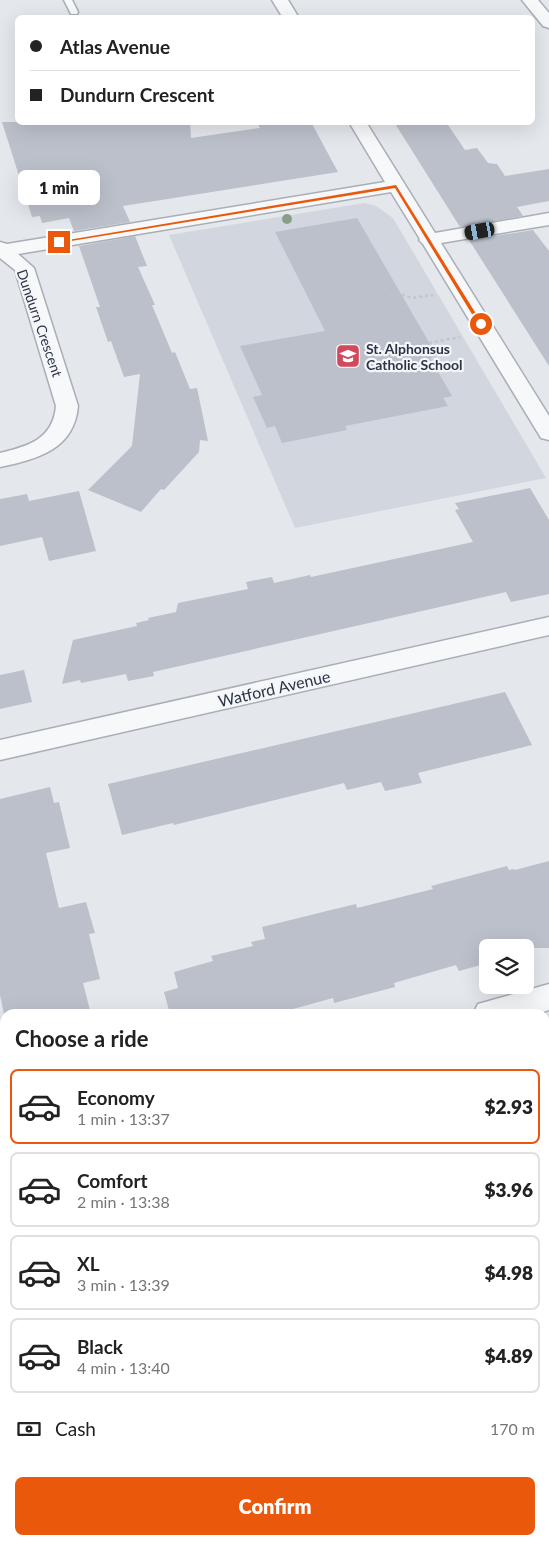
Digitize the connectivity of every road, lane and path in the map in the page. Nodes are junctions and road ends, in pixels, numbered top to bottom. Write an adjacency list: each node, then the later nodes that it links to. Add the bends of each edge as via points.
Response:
1 (68, 0): 4 (lane)
2 (280, 0): 5 (street)
3 (530, 0): 6 (street)
4 (74, 12)
5 (289, 15)
6 (549, 23)
7 (358, 125): 8 (street)
8 (396, 186): 10 (street); 11 (street, Dundurn Crescent)
9 (549, 219): 10 (street)
10 (428, 240): 16 (street)
11 (1, 250): 17 (street, Dundurn Crescent, via 24,268 68,414 54,439 24,455)
12 (434, 294): 13 (path, via 412,298 400,294)
13 (390, 296)
14 (467, 335): 15 (path)
15 (429, 343)
16 (548, 429)
17 (0, 460)
18 (549, 626): 19 (street, Watford Avenue)
19 (0, 750)
20 (549, 997): 21 (street)
21 (506, 1009)

